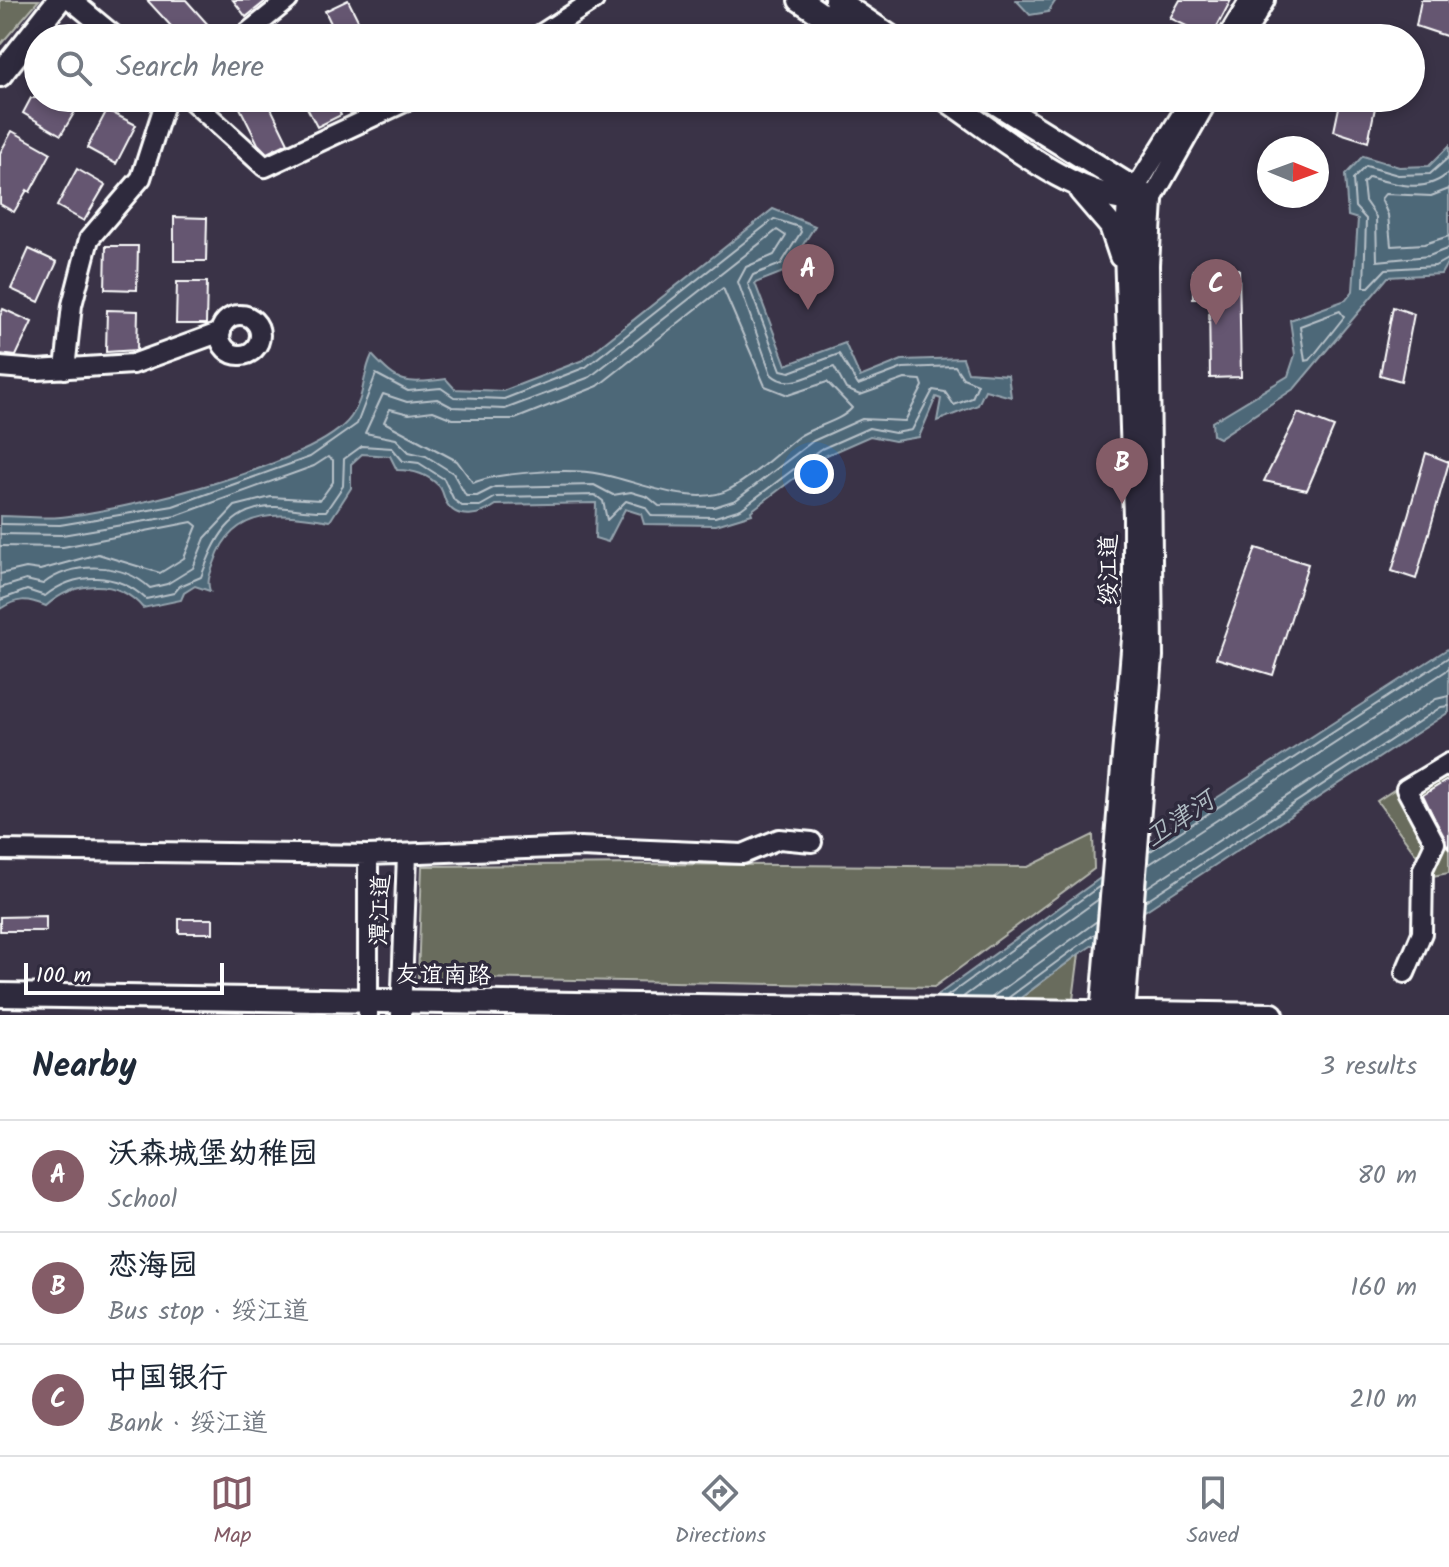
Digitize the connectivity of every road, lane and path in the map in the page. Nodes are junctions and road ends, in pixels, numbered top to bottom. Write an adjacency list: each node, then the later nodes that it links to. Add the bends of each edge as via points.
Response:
1 (47, 0): 10 (main road)
2 (59, 0): 11 (main road)
3 (71, 0): 12 (street)
4 (288, 0): 13 (street)
5 (800, 0): 15 (main road)
6 (836, 0): 16 (main road)
7 (1250, 0): 17 (street)
8 (1265, 0): 18 (street)
9 (586, 2): 14 (street)
10 (29, 24)
11 (40, 24)
12 (100, 24)
13 (258, 24)
14 (555, 24)
15 (835, 24)
16 (871, 24)
17 (1235, 24)
18 (1251, 24)
19 (24, 30): 21 (main road)
20 (24, 44): 22 (main road)
21 (0, 62)
22 (0, 75)
23 (164, 112): 35 (street, via 141,178 89,239 72,305)
24 (204, 112): 25 (street, via 265,167)
25 (383, 112)
26 (965, 112): 30 (main road)
27 (1011, 112): 31 (main road)
28 (1185, 112): 31 (street)
29 (1199, 112): 31 (street)
30 (1075, 185): 31 (main road); 32 (main road, via 1111,226)
31 (1139, 197): 32 (main road, 绥江道); 41 (main road, 绥江道, via 1147,264 1152,601)
32 (1128, 278): 46 (main road, 绥江道, via 1135,627 1108,948)
33 (221, 332): 35 (street, via 133,364)
34 (0, 367): 35 (street)
35 (65, 369)
36 (1449, 763): 42 (street, via 1406,789 1435,843 1423,869 1422,933)
37 (812, 842): 40 (street, via 779,839 743,854 580,847)
38 (0, 850): 39 (street)
39 (368, 855): 40 (street); 45 (street, 潭江道)
40 (407, 855): 44 (street, 潭江道)
41 (1128, 933): 46 (main road); 47 (main road, via 1132,975 1140,992 1157,1004)
42 (1405, 973)
43 (0, 995): 45 (main road, 友谊南路, via 333,1000)
44 (401, 1008): 45 (main road, 友谊南路); 46 (main road, 友谊南路)
45 (366, 1010)
46 (1115, 1014): 47 (main road)
47 (1192, 1014): 48 (main road)
48 (1272, 1015)

